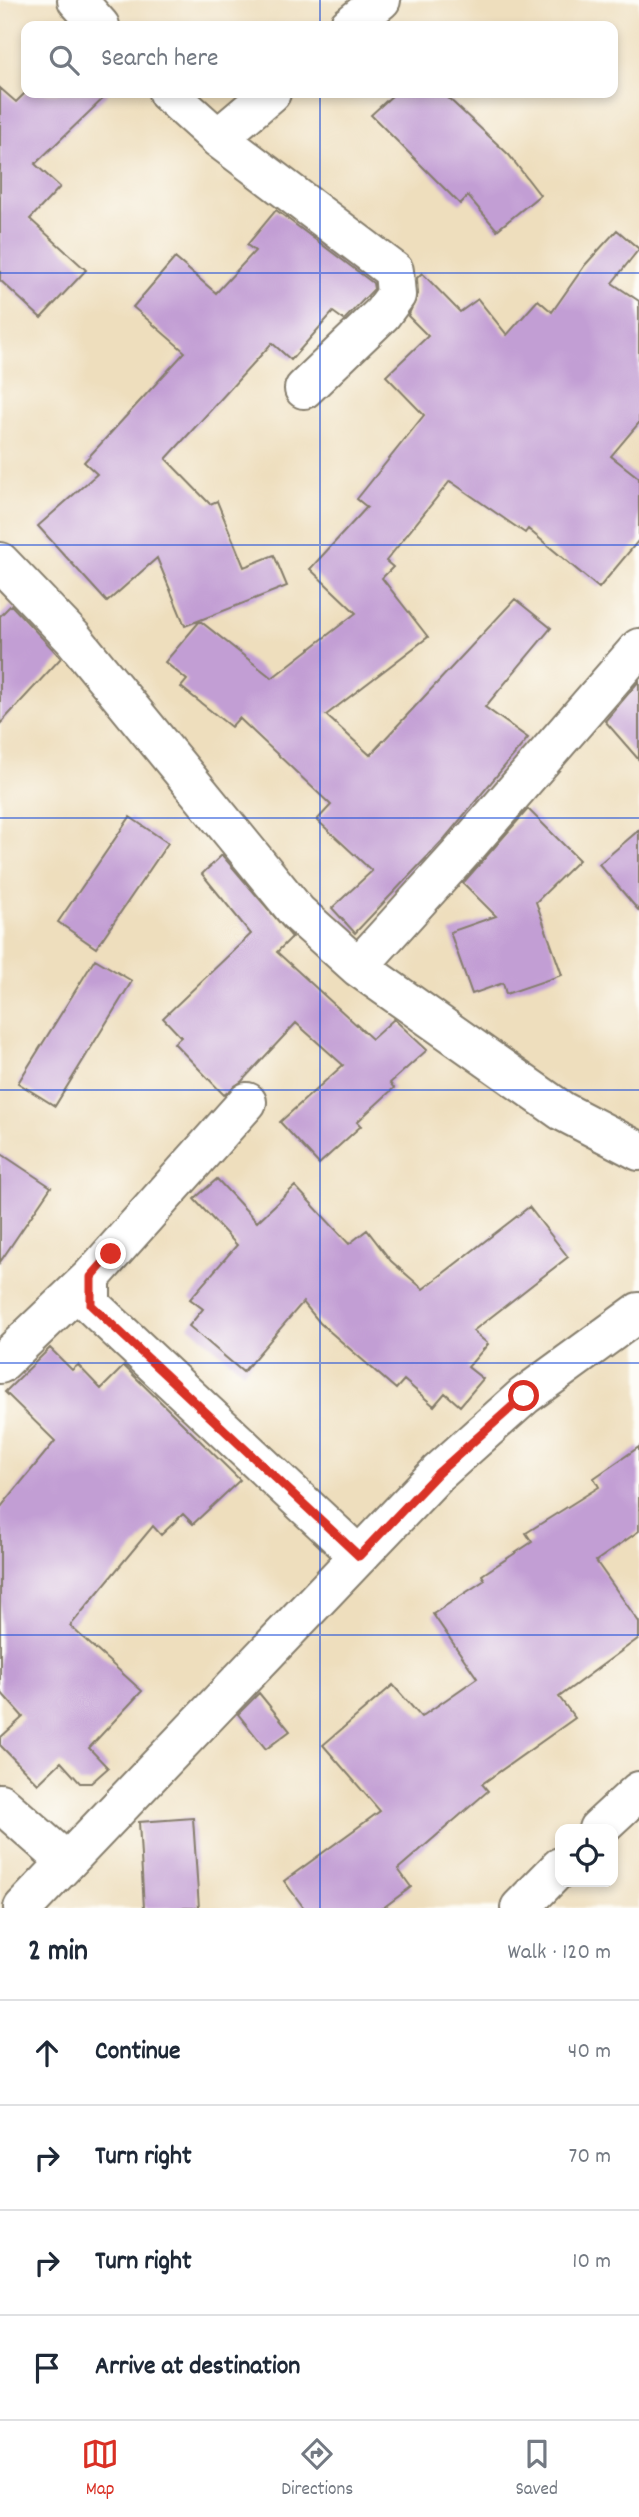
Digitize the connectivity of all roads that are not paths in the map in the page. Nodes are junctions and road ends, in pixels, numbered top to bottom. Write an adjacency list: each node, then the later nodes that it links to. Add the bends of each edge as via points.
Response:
1 (77, 0): 3 (street)
2 (381, 0): 4 (street)
3 (96, 21)
4 (355, 21)
5 (174, 98): 7 (street)
6 (265, 98): 7 (street)
7 (218, 138): 8 (street, via 394,271 396,295 382,314)
8 (304, 389)
9 (0, 562): 11 (street, via 74,638 272,884)
10 (639, 648): 11 (street)
11 (358, 967): 13 (street, via 562,1111)
12 (247, 1102): 14 (street)
13 (639, 1151)
14 (91, 1277): 16 (street); 17 (street, via 91,1305)
15 (639, 1312): 17 (street, via 482,1430)
16 (0, 1364)
17 (359, 1556): 21 (street)
18 (639, 1791): 20 (street)
19 (0, 1803): 21 (street)
20 (603, 1824)
21 (67, 1862): 23 (street)
22 (555, 1872): 24 (street)
23 (23, 1908)
24 (520, 1908)

